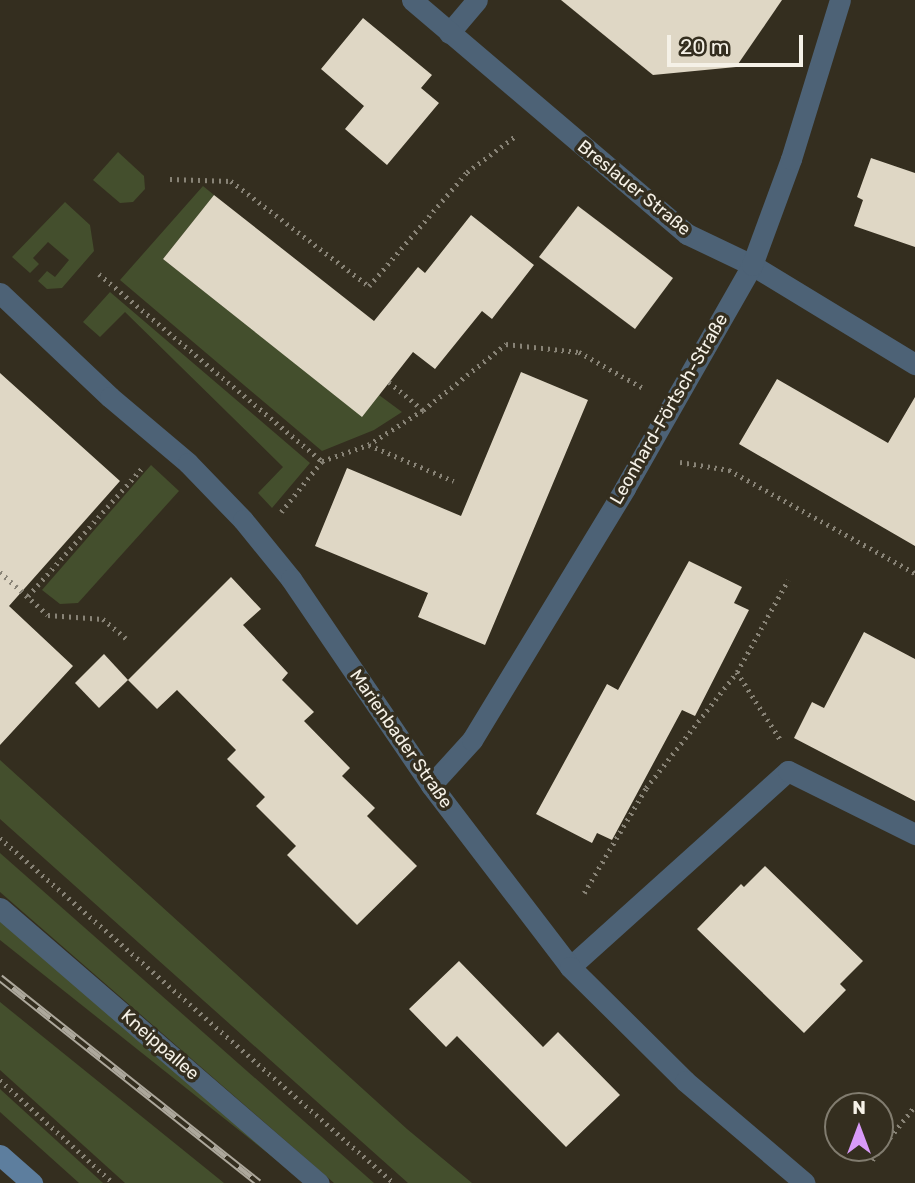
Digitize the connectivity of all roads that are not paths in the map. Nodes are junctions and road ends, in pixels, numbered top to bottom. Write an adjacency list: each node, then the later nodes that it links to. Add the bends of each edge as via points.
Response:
1 (412, 0): 4 (street, Breslauer Straße)
2 (477, 0): 4 (street)
3 (840, 0): 5 (street, Leonhard-Förtsch-Straße)
4 (449, 33): 5 (street, Breslauer Straße, via 687,234)
5 (752, 265): 7 (street, Breslauer Straße); 8 (street, Leonhard-Förtsch-Straße, via 625,488 472,740)
6 (0, 293): 8 (street, Marienbader Straße, via 188,463 243,520 291,579)
7 (915, 364)
8 (431, 785): 11 (street, Marienbader Straße)
9 (915, 834): 11 (street, via 788,771)
10 (0, 908): 14 (street, Kneippallee)
11 (569, 967): 15 (street, Marienbader Straße, via 685,1081)
12 (0, 1155): 13 (street)
13 (32, 1183)
14 (319, 1183)
15 (804, 1183)

